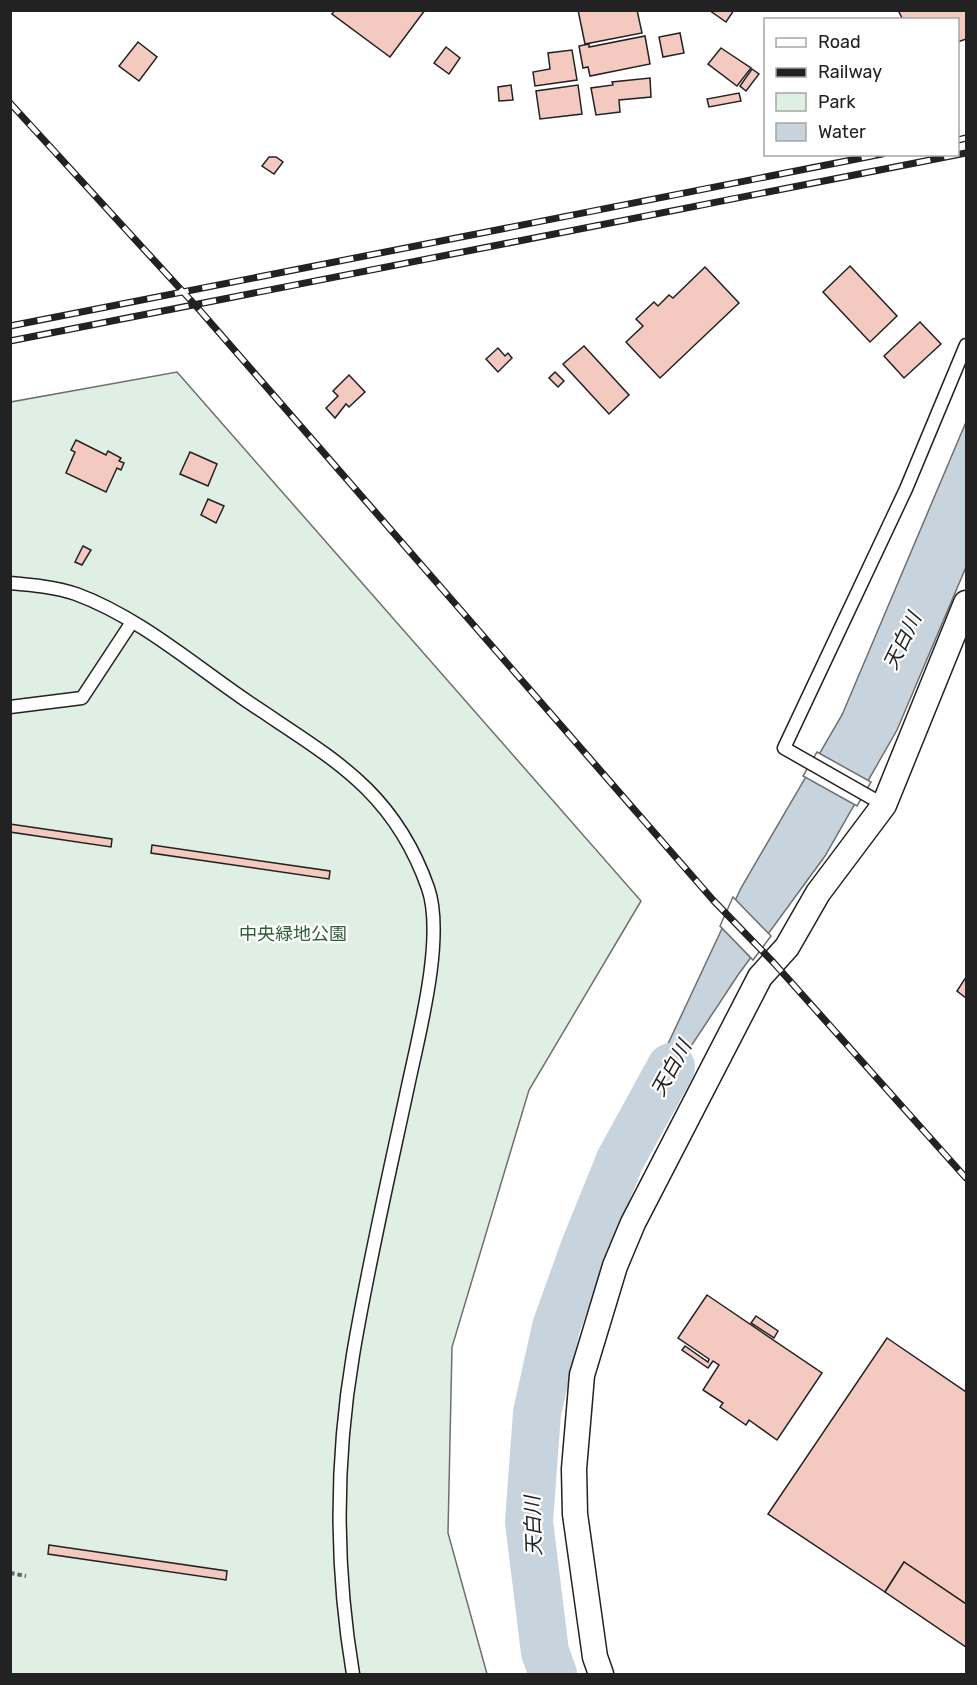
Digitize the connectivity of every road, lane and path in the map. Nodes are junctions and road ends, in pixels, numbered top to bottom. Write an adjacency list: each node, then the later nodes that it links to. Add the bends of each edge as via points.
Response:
1 (966, 345): 6 (lane, via 906,489 784,748)
2 (10, 583): 4 (lane, via 77,594)
3 (966, 603): 6 (street)
4 (132, 622): 5 (lane, via 82,698); 9 (lane, via 343,766 378,797 414,854 429,891 435,937 352,1356 338,1486 343,1618)
5 (10, 707)
6 (879, 802): 10 (street, via 787,947 759,977 638,1212 615,1266 582,1375 574,1469 582,1571)
7 (10, 1573): 8 (path)
8 (26, 1576)
9 (353, 1674)
10 (601, 1674)

